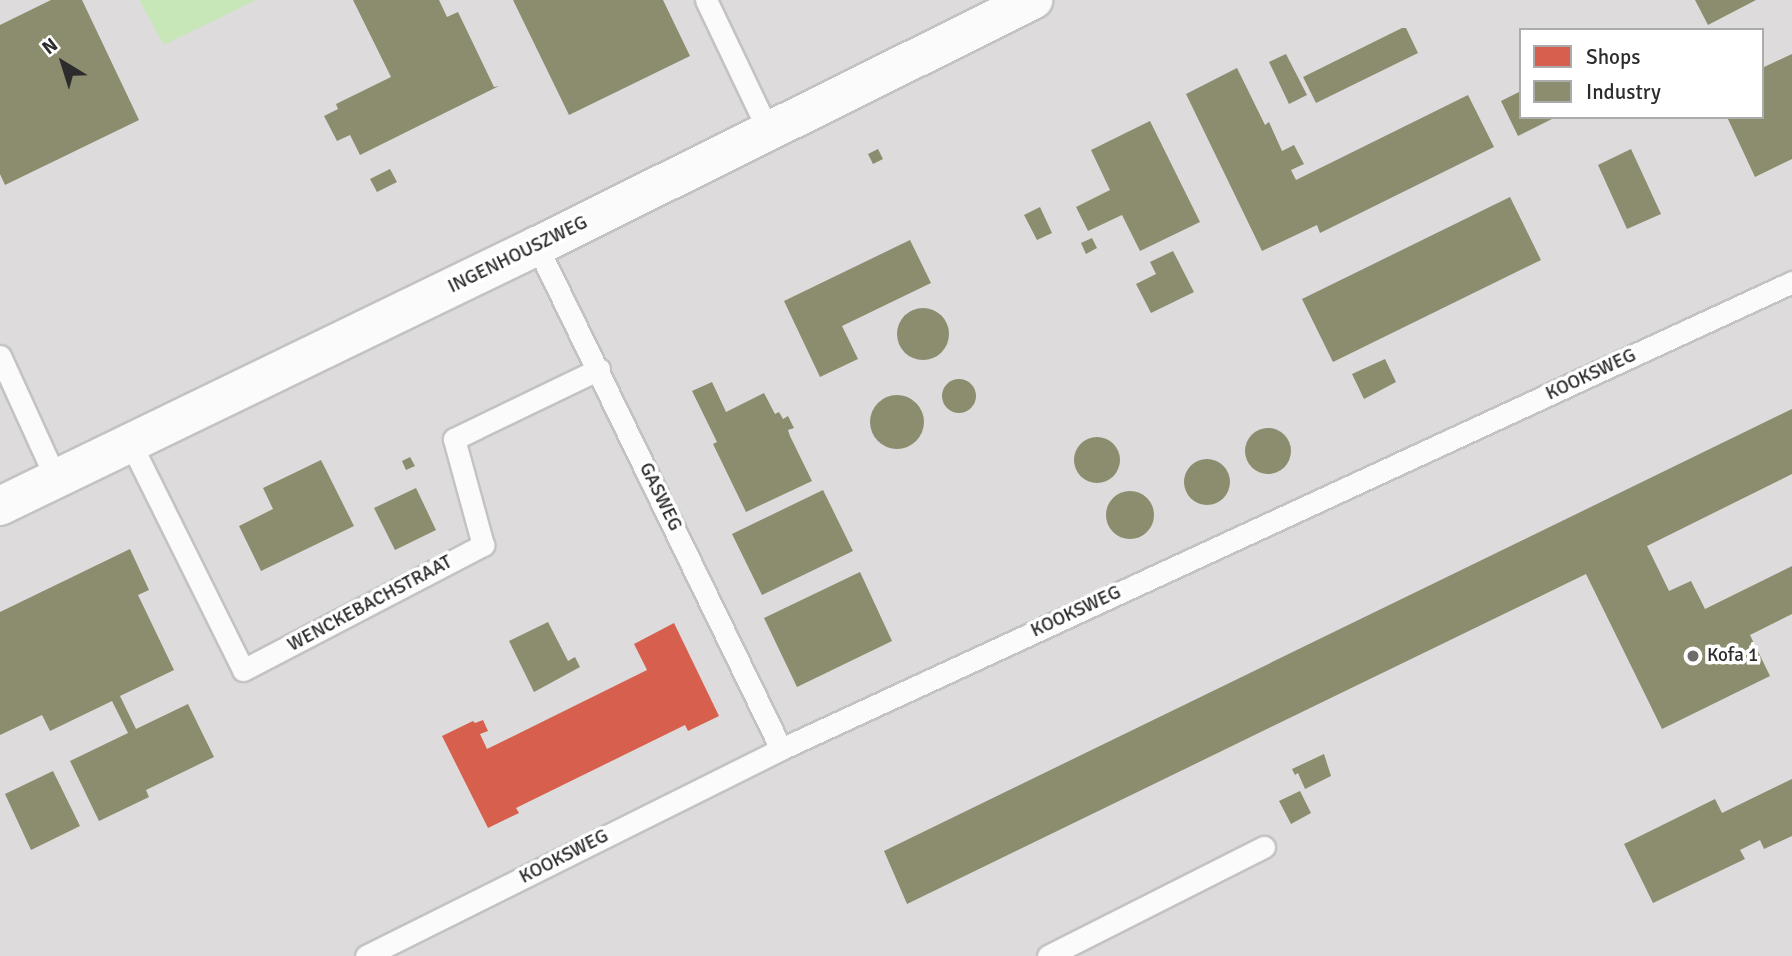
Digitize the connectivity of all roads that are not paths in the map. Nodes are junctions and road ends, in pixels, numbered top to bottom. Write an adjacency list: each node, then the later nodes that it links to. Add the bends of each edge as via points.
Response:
1 (706, 0): 3 (lane)
2 (1033, 0): 3 (street, INGENHOUSZWEG)
3 (769, 132): 4 (street, INGENHOUSZWEG)
4 (537, 246): 7 (lane, GASWEG); 8 (street, INGENHOUSZWEG)
5 (1792, 282): 11 (lane, KOOKSWEG)
6 (0, 356): 9 (lane)
7 (598, 369): 8 (lane, WENCKEBACHSTRAAT, via 454,439 483,545 243,670); 11 (lane, GASWEG)
8 (130, 442): 9 (street, INGENHOUSZWEG)
9 (55, 479): 10 (street, INGENHOUSZWEG)
10 (0, 506)
11 (781, 749): 13 (lane, KOOKSWEG)
12 (1265, 846): 14 (lane)
13 (366, 956)
14 (1048, 956)

